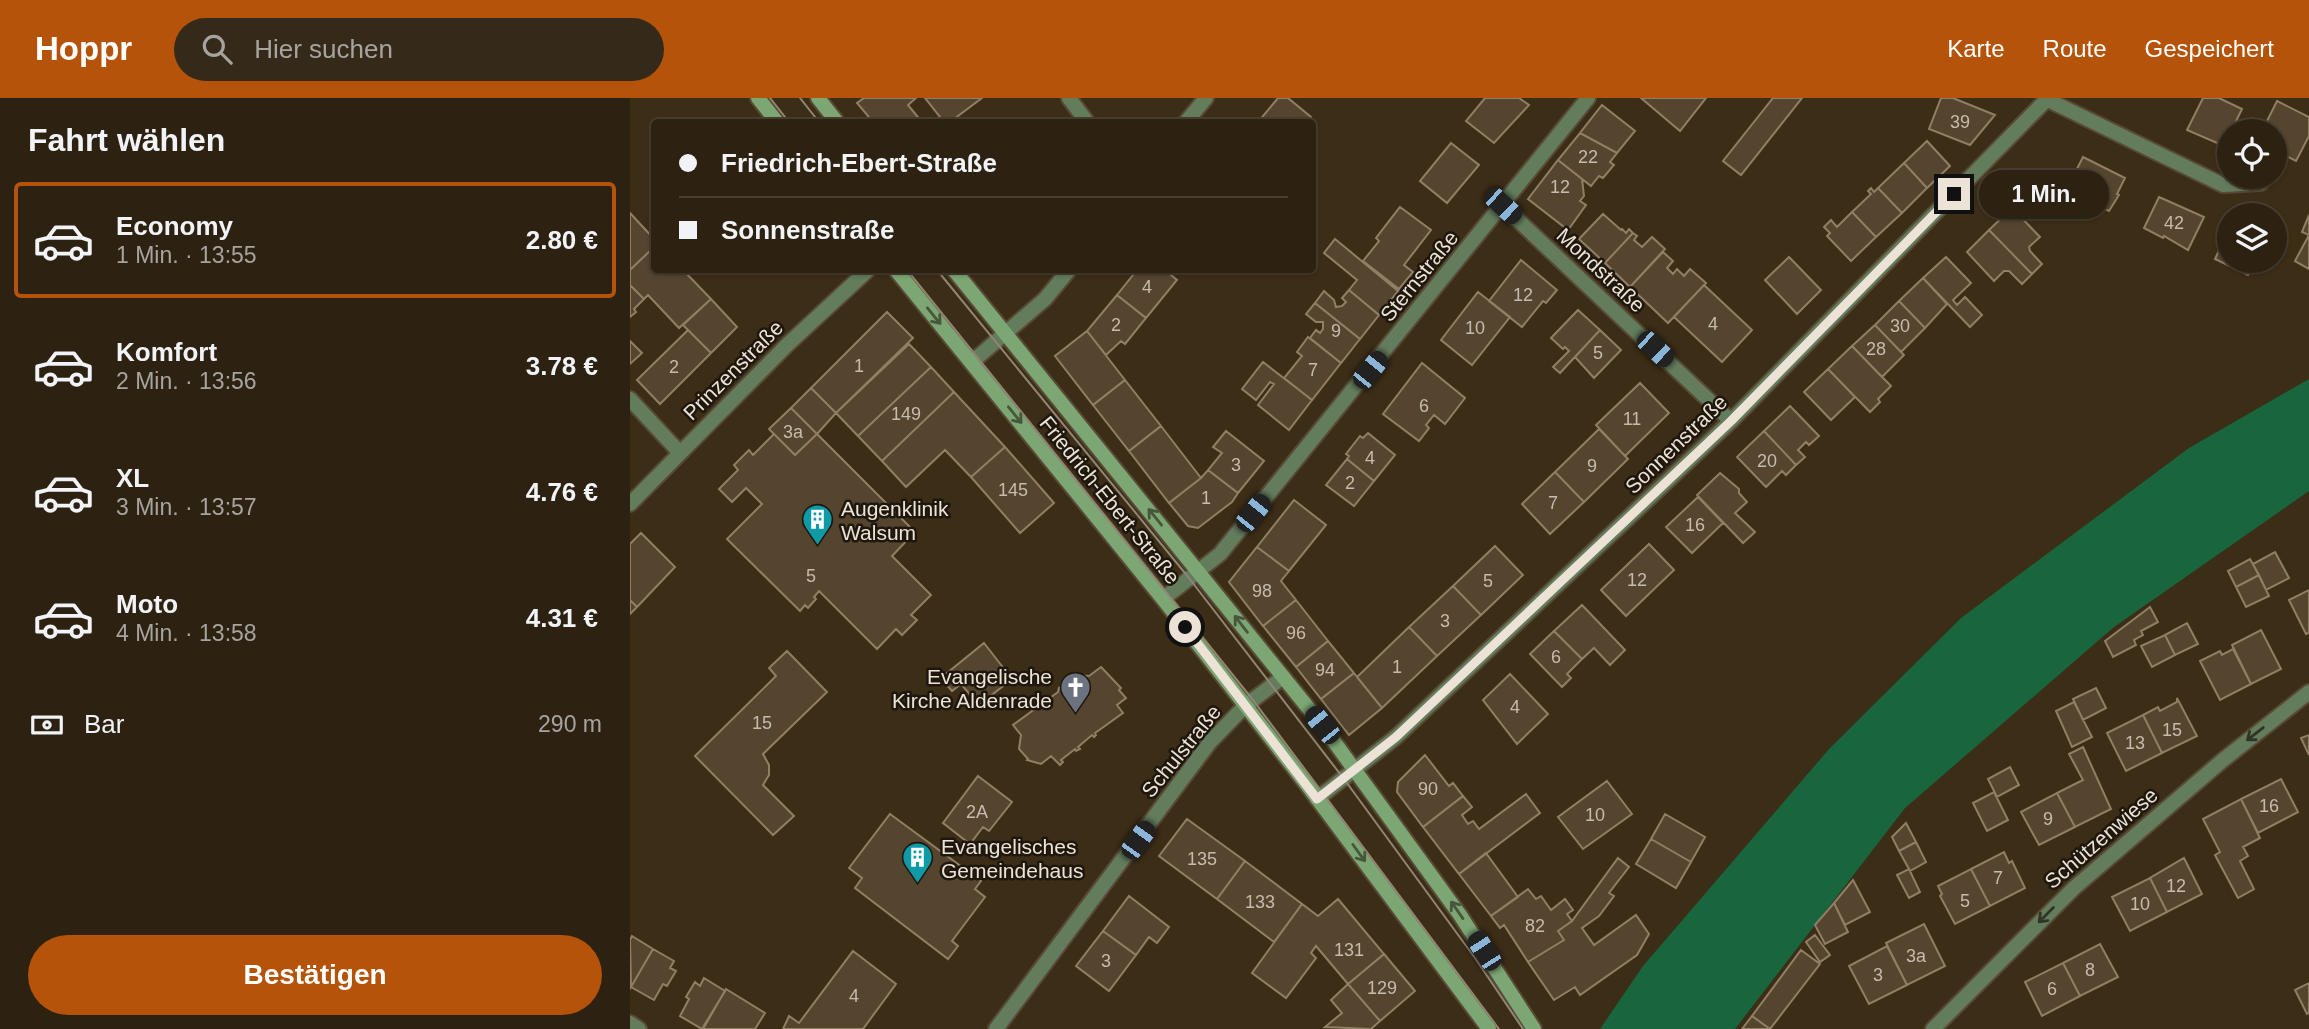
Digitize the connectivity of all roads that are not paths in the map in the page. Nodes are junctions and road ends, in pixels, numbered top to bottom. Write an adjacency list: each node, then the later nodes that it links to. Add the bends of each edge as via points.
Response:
1 (758, 98): 7 (main road)
2 (818, 98): 8 (main road)
3 (1069, 98): 9 (street)
4 (1206, 98): 10 (street)
5 (1588, 98): 12 (street, Sternstraße)
6 (2047, 99): 11 (street, Sonnenstraße); 20 (street, Sonnenstraße)
7 (775, 119)
8 (835, 119)
9 (1085, 119)
10 (1188, 119)
11 (2217, 182)
12 (1503, 206): 20 (street, Mondstraße); 23 (street, Sternstraße, via 1220,554)
13 (865, 273): 21 (street, Prinzenstraße)
14 (898, 273): 18 (main road, Friedrich-Ebert-Straße, one-way to 18)
15 (956, 273): 17 (main road, Friedrich-Ebert-Straße)
16 (1067, 273): 17 (street)
17 (1006, 334): 18 (street); 23 (main road, Friedrich-Ebert-Straße, one-way to 17)
18 (972, 362): 24 (main road, Friedrich-Ebert-Straße, one-way to 24)
19 (630, 400): 21 (street)
20 (1731, 421): 28 (street, Sonnenstraße, via 1396,737)
21 (680, 453): 22 (street, Prinzenstraße)
22 (630, 504)
23 (1199, 570): 24 (street, Sternstraße); 25 (main road, Friedrich-Ebert-Straße, one-way to 23)
24 (1163, 599): 27 (main road, Friedrich-Ebert-Straße)
25 (1283, 677): 27 (street, Schulstraße); 28 (main road, Friedrich-Ebert-Straße)
26 (2309, 692): 35 (street, Schützenwiese, one-way to 35, via 2222,760 2074,888)
27 (1245, 706): 29 (main road, Friedrich-Ebert-Straße); 32 (street, Schulstraße, via 1210,742)
28 (1355, 770): 29 (street, Sonnenstraße); 34 (main road, Friedrich-Ebert-Straße, one-way to 28, via 1460,915)
29 (1317, 799): 33 (main road, Friedrich-Ebert-Straße, one-way to 33)
30 (630, 1023): 31 (street)
31 (639, 1029)
32 (996, 1029)
33 (1489, 1029)
34 (1534, 1029)
35 (1933, 1029)

